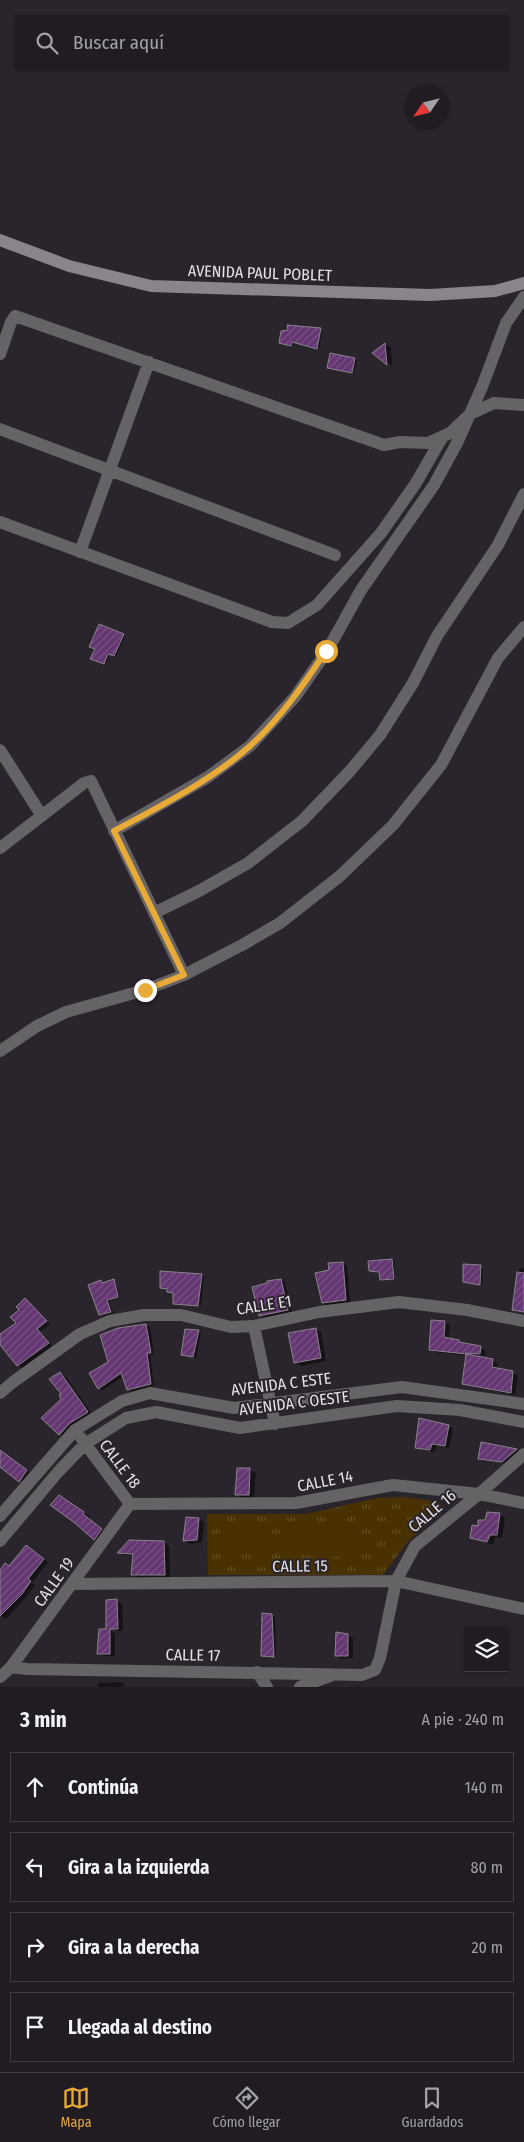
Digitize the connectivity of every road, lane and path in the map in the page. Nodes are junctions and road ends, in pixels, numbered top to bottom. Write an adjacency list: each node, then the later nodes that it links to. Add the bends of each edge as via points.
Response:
1 (0, 240): 2 (main road, AVENIDA PAUL POBLET, via 69,266 152,286 430,295 495,291)
2 (524, 283)
3 (524, 297): 7 (street, via 506,323)
4 (0, 354): 5 (street, via 15,316)
5 (149, 362): 9 (street, via 384,445 428,442); 10 (street)
6 (524, 405): 7 (street, via 494,403)
7 (470, 414): 9 (street); 18 (street, via 434,485 361,590 295,697 250,746 208,777)
8 (0, 429): 10 (street)
9 (443, 436): 13 (street, via 416,483 380,533 317,605 288,623 272,622)
10 (109, 470): 13 (street); 14 (street)
11 (524, 494): 20 (street, via 498,545 437,636 413,683 380,735 350,771 302,821 248,863)
12 (0, 522): 13 (street)
13 (80, 552)
14 (335, 554)
15 (524, 627): 21 (street, via 498,658 441,765 392,825 340,876 280,923)
16 (0, 750): 17 (street)
17 (42, 816): 18 (street, via 84,782 91,781); 19 (street)
18 (114, 831): 20 (street)
19 (0, 848)
20 (154, 913): 21 (street)
21 (184, 975): 22 (street, via 145,990 66,1012 37,1026)
22 (0, 1051)
23 (524, 1320): 24 (street, CALLE E1, via 400,1302 319,1312)
24 (254, 1326): 25 (street, CALLE E1, via 231,1327 181,1315 144,1315 110,1321 80,1334); 26 (street)
25 (0, 1393)
26 (272, 1404): 27 (street, AVENIDA C ESTE, via 402,1387); 29 (street); 30 (street, AVENIDA C ESTE, via 234,1408 150,1393 122,1401)
27 (524, 1404)
28 (524, 1422): 29 (street, AVENIDA C OESTE, via 460,1410 397,1406)
29 (275, 1424): 31 (street, AVENIDA C OESTE, via 240,1428 156,1412 126,1418)
30 (75, 1430): 31 (street, CALLE 18); 36 (street, AVENIDA C ESTE)
31 (85, 1444): 34 (street, CALLE 18); 37 (street, AVENIDA C OESTE)
32 (524, 1454): 33 (street, CALLE 16)
33 (479, 1494): 34 (street, CALLE 14, via 393,1485 296,1503); 35 (street, CALLE 14); 38 (street, CALLE 16, via 416,1546)
34 (130, 1504): 39 (street, CALLE 19)
35 (524, 1504)
36 (0, 1516)
37 (0, 1541)
38 (396, 1581): 39 (street, CALLE 15); 40 (street, CALLE 15); 42 (street, CALLE 16)
39 (73, 1584): 41 (street, CALLE 19)
40 (524, 1609)
41 (11, 1667): 43 (street, CALLE 17); 45 (street, CALLE 19)
42 (375, 1670): 44 (street, CALLE 17, via 362,1675)
43 (257, 1672): 44 (street, CALLE 17); 46 (street)
44 (337, 1673): 47 (street)
45 (0, 1677)
46 (267, 1687)
47 (300, 1687)

